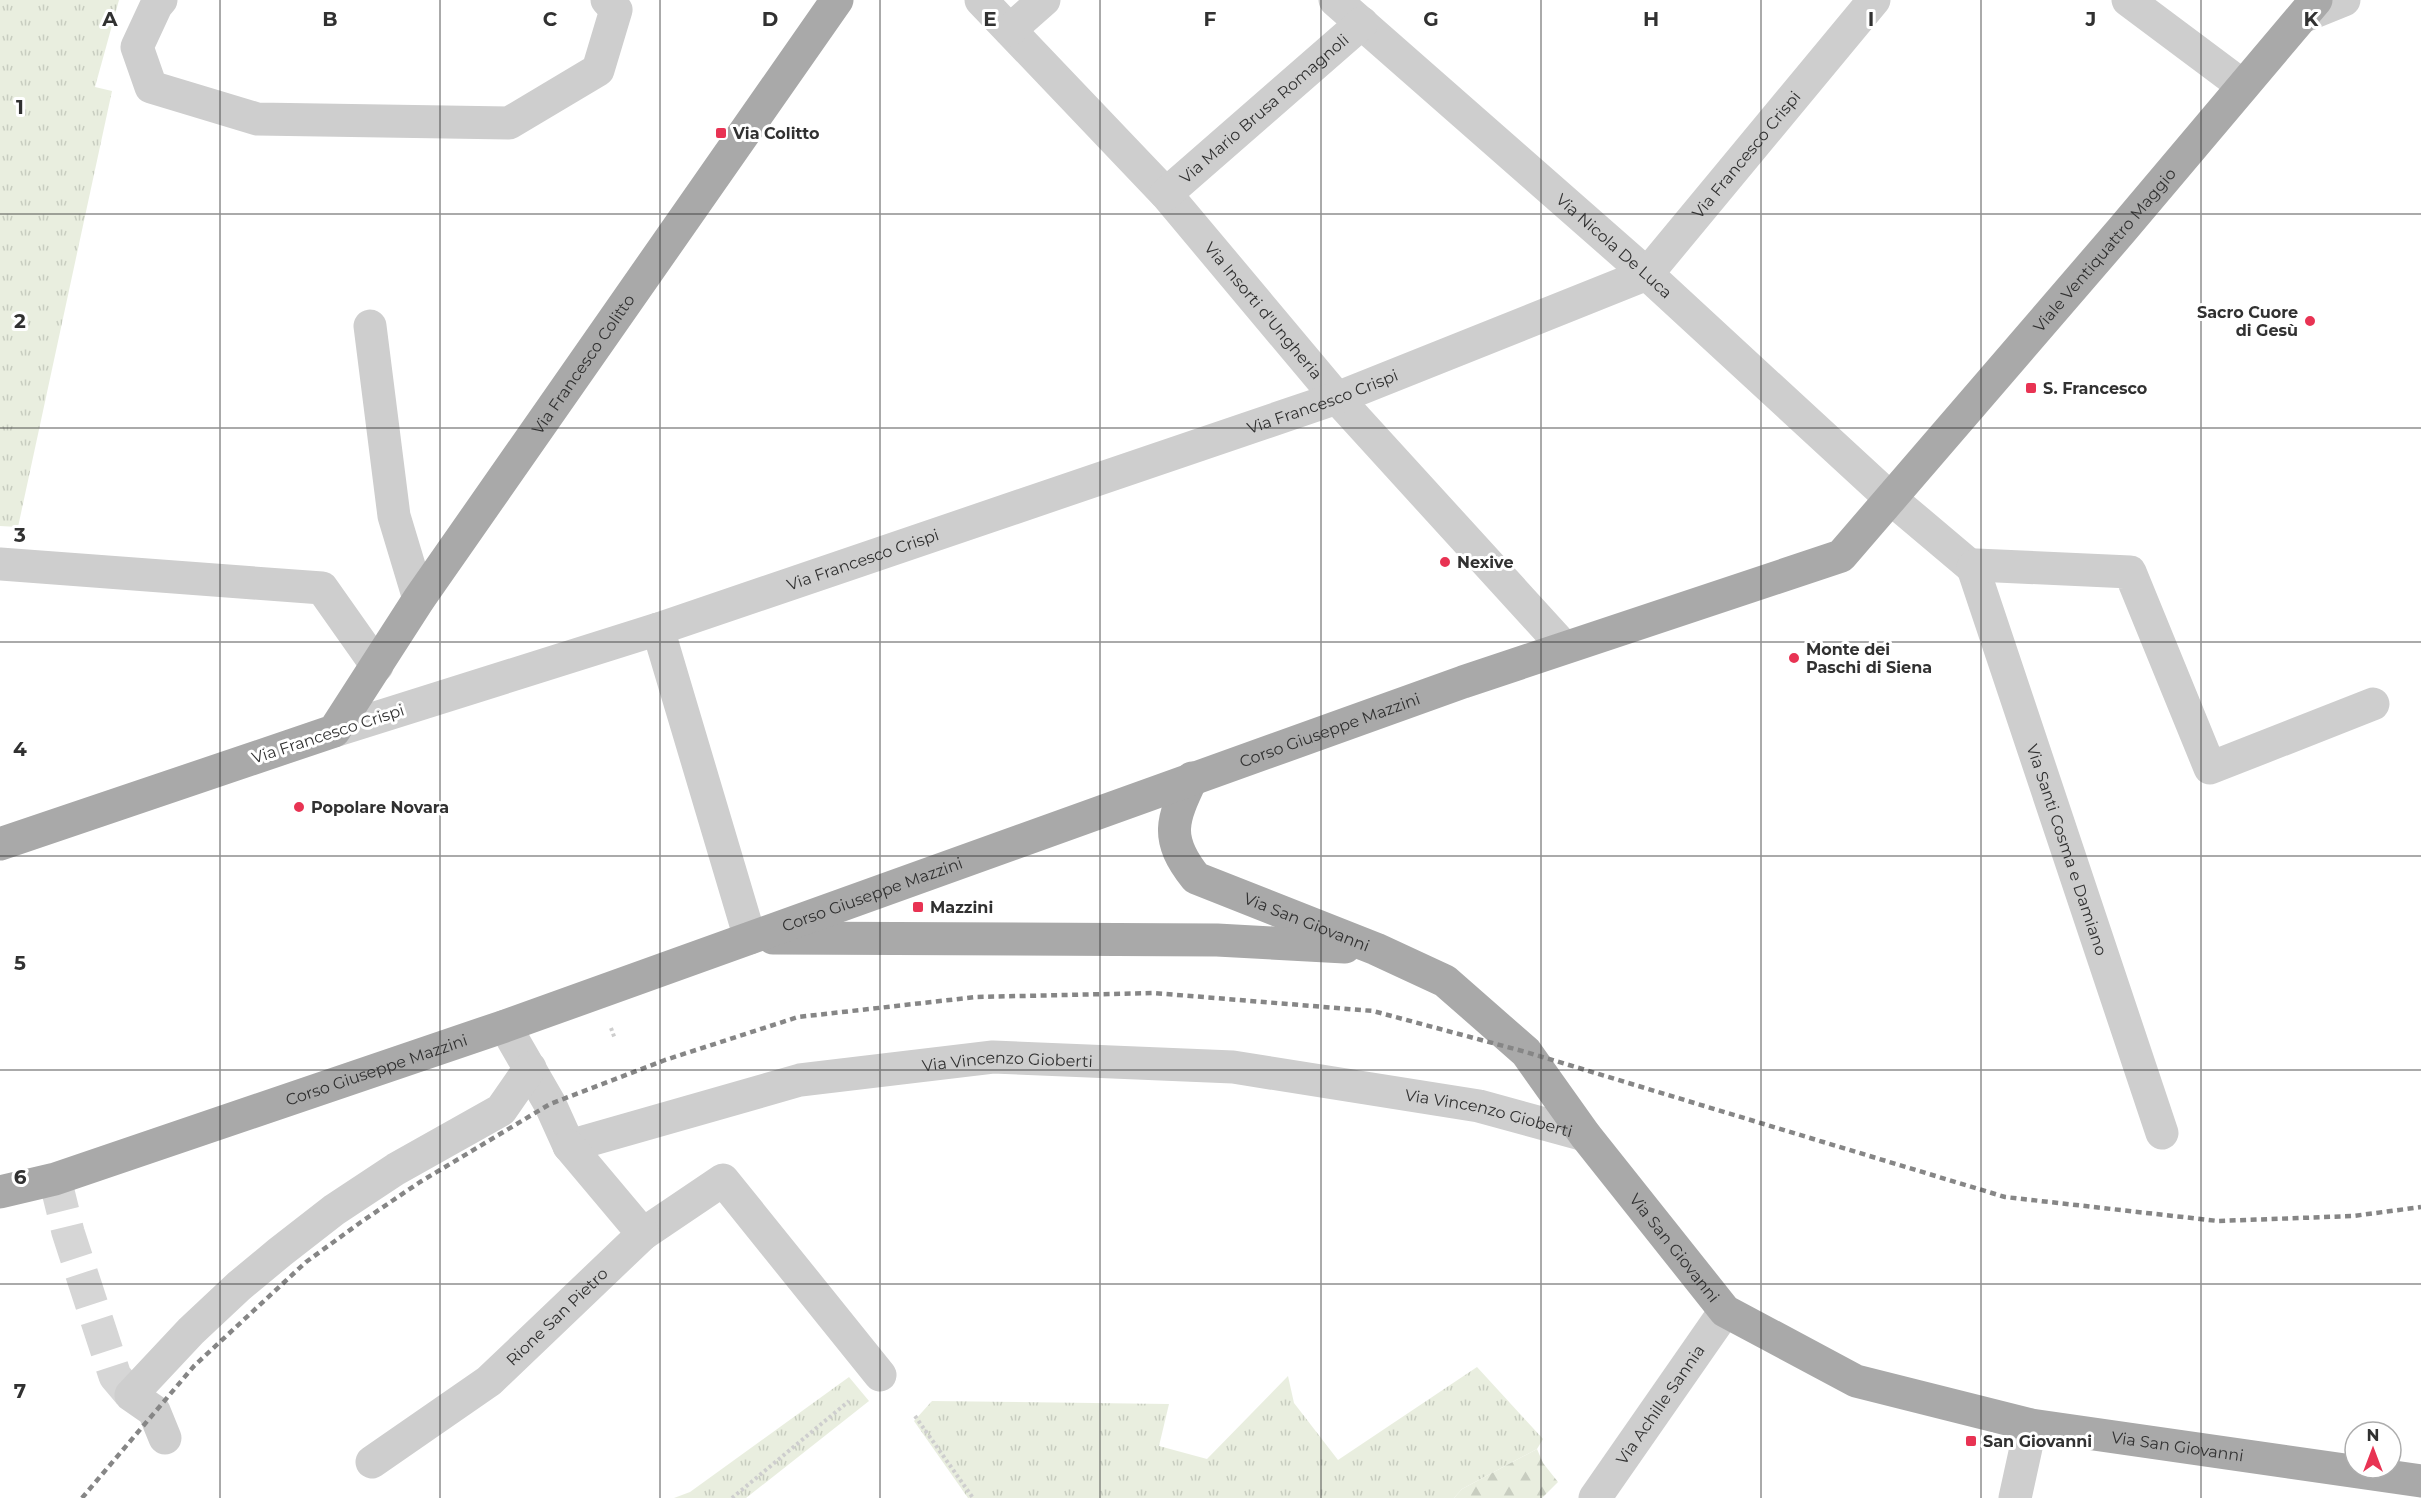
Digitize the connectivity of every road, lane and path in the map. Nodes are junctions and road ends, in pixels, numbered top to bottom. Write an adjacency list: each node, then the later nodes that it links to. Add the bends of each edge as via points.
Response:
1 (161, 0): 2 (street, via 136,47 151,87 257,118 509,123 598,70 616,10)
2 (608, 0)
3 (837, 0): 21 (main road, Via Francesco Colitto)
4 (981, 0): 12 (street, Via Insorti d'Ungheria)
5 (1044, 0): 12 (street)
6 (1335, 0): 11 (street, Via Nicola De Luca)
7 (1874, 0): 15 (street, Via Francesco Crispi)
8 (2128, 0): 13 (street)
9 (2344, 0): 10 (street)
10 (2308, 6): 13 (main road, Viale Ventiquattro Maggio)
11 (1362, 24): 14 (street, Via Mario Brusa Romagnoli); 15 (street, Via Nicola De Luca)
12 (1010, 30): 14 (street, Via Insorti d'Ungheria)
13 (2243, 86): 18 (main road, Viale Ventiquattro Maggio)
14 (1166, 194): 17 (street, Via Insorti d'Ungheria)
15 (1647, 274): 17 (street, Via Francesco Crispi); 18 (street, Via Nicola De Luca)
16 (370, 326): 21 (street, via 394,516)
17 (1337, 398): 22 (street, Via Francesco Crispi); 23 (street, Via Insorti d'Ungheria)
18 (1890, 498): 20 (street, Via Nicola De Luca); 23 (main road, Corso Giuseppe Mazzini, via 1841,556)
19 (0, 564): 24 (street, via 322,588)
20 (1973, 568): 25 (street, via 1976,565 2130,572 2210,768); 33 (street, Via Santi Cosma e Damiano)
21 (419, 599): 24 (main road, Via Francesco Colitto)
22 (658, 629): 26 (street, Via Francesco Crispi); 29 (street)
23 (1564, 647): 27 (main road, Corso Giuseppe Mazzini)
24 (376, 666): 26 (main road, Via Francesco Colitto)
25 (2373, 704)
26 (334, 731): 28 (main road, Via Francesco Crispi)
27 (1192, 778): 29 (main road, Corso Giuseppe Mazzini); 30 (main road, Via San Giovanni, via 1177,809 1174,837 1181,859 1196,878)
28 (0, 844)
29 (750, 938): 30 (main road, Corso Giuseppe Mazzini, via 1217,940); 31 (main road, Corso Giuseppe Mazzini)
30 (1376, 948): 34 (main road, Via San Giovanni, via 1445,981 1526,1052)
31 (505, 1026): 32 (street); 36 (main road, Corso Giuseppe Mazzini, via 55,1179)
32 (530, 1068): 35 (street); 42 (street, via 501,1110 396,1169 334,1210 239,1286 192,1331 130,1395 154,1411)
33 (2162, 1133)
34 (1585, 1135): 35 (street, Via Vincenzo Gioberti, via 1479,1106 1233,1067 993,1057 800,1080); 38 (main road, Via San Giovanni)
35 (569, 1146): 37 (street)
36 (0, 1192)
37 (643, 1234): 39 (street, Rione San Pietro, via 723,1180); 43 (street, Rione San Pietro, via 489,1381)
38 (1725, 1311): 41 (main road, Via San Giovanni, via 1856,1381); 47 (street, Via Achille Sannia)
39 (880, 1375): 45 (path)
40 (915, 1416): 46 (path)
41 (2031, 1425): 44 (main road, Via San Giovanni); 48 (street)
42 (165, 1438)
43 (372, 1462)
44 (2421, 1481)
45 (732, 1498)
46 (973, 1498)
47 (1595, 1498)
48 (2015, 1498)

